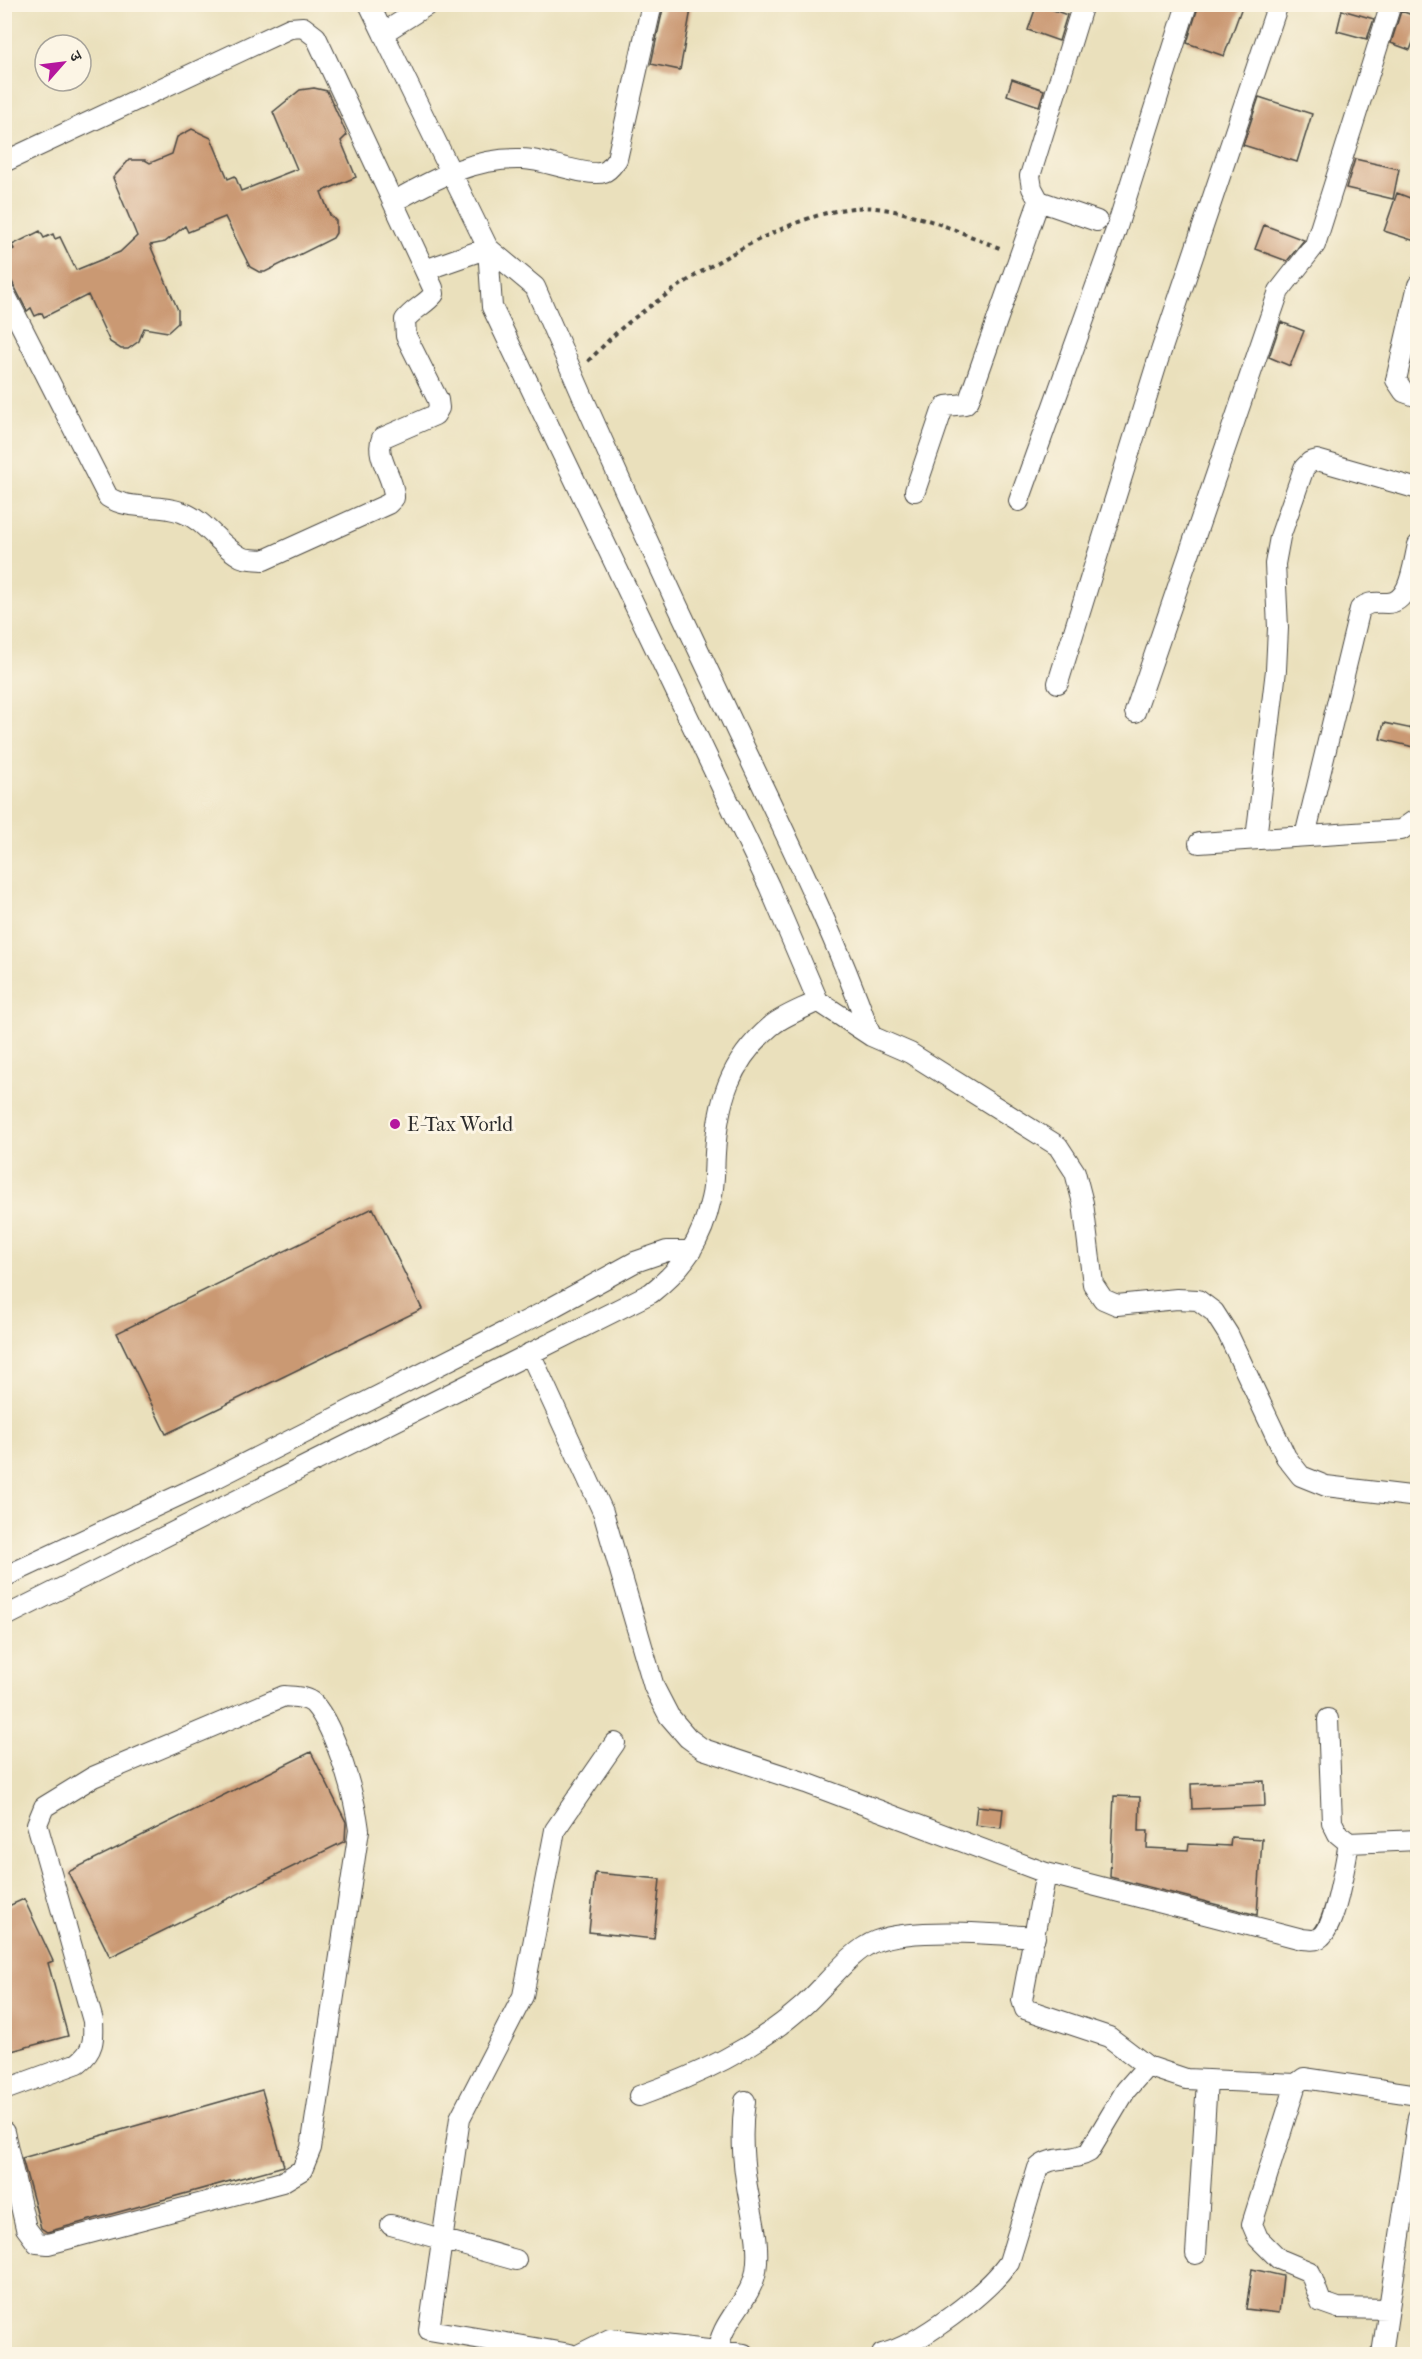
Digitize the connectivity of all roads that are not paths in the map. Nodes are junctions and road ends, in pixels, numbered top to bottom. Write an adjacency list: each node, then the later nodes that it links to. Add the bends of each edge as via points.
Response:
1 (369, 4): 8 (street)
2 (429, 4): 8 (street)
3 (652, 4): 10 (street, via 611,168 590,173 524,159 491,160)
4 (1083, 4): 11 (street, via 1030,176)
5 (1187, 4): 21 (street, via 1116,230)
6 (1278, 4): 23 (street, via 1158,360)
7 (1391, 4): 24 (street, via 1315,245 1279,291)
8 (383, 33): 10 (street)
9 (4, 162): 12 (street, via 290,28 303,27 316,37)
10 (450, 172): 12 (street); 14 (street)
11 (1039, 201): 13 (street); 20 (street, via 969,400 946,406 942,411)
12 (393, 202): 15 (street)
13 (1097, 221)
14 (488, 248): 15 (street); 29 (street, via 492,307 770,886); 30 (street, via 535,287 818,904)
15 (424, 270): 17 (street, via 434,294 405,320 406,336 439,408 435,415 382,438 380,451 394,498 264,560 242,558 202,523 183,512 122,505 108,497)
16 (1418, 285): 18 (street, via 1396,380 1404,392)
17 (4, 292)
18 (1418, 397)
19 (1418, 489): 27 (street, via 1317,460 1304,468 1280,537 1275,564 1276,670)
20 (915, 491)
21 (1019, 501)
22 (1418, 545): 26 (street, via 1404,595 1397,601 1373,602 1360,609)
23 (1058, 683)
24 (1135, 712)
25 (1418, 818): 26 (street, via 1401,830)
26 (1305, 836): 27 (street)
27 (1256, 839): 28 (street)
28 (1199, 843)
29 (818, 1001): 30 (street); 31 (street, via 771,1025 743,1054 725,1087 717,1127 712,1197)
30 (871, 1036): 35 (street, via 910,1053 1058,1146 1075,1172 1093,1284 1103,1299 1117,1305 1198,1300 1214,1312 1286,1457 1301,1476 1326,1486)
31 (691, 1251): 32 (street, via 667,1251 635,1262); 33 (street, via 676,1273 651,1293)
32 (492, 1338): 34 (street); 36 (street, via 210,1481)
33 (530, 1353): 34 (street); 42 (street, via 603,1512 654,1687 669,1716 688,1738 704,1749)
34 (504, 1366): 37 (street)
35 (1418, 1497)
36 (4, 1577)
37 (4, 1617)
38 (1328, 1719): 41 (street, via 1332,1822)
39 (615, 1743): 54 (street, via 555,1830 523,1996 460,2118)
40 (1418, 1840): 41 (street)
41 (1349, 1843): 42 (street, via 1333,1916 1326,1933 1316,1940 1230,1922)
42 (1046, 1873): 43 (street)
43 (1035, 1937): 44 (street, via 1022,2000 1025,2009 1109,2037); 49 (street, via 950,1933 875,1941 802,2007 757,2041 685,2080)
44 (1147, 2066): 45 (street, via 1186,2079); 62 (street, via 1126,2090 1089,2152 1048,2161 1038,2168 1003,2271 970,2302)
45 (1207, 2081): 46 (street); 55 (street)
46 (1296, 2084): 48 (street, via 1313,2078); 57 (street, via 1253,2231 1279,2259 1310,2272 1321,2302 1329,2307)
47 (4, 2090): 52 (street, via 78,2062 89,2055 94,2041 93,2020 37,1824 44,1807 93,1777 284,1696 302,1697 313,1703 347,1775 359,1830 312,2148 303,2170 282,2182 48,2244 37,2243 26,2228)
48 (1418, 2095)
49 (639, 2097)
50 (745, 2101): 58 (street, via 742,2145 757,2252 756,2272 723,2334)
51 (1418, 2117): 57 (street)
52 (4, 2132)
53 (391, 2225): 54 (street)
54 (443, 2240): 56 (street); 59 (street, via 429,2330)
55 (1196, 2254)
56 (516, 2260)
57 (1388, 2309): 63 (street)
58 (718, 2352): 60 (street, via 610,2338); 61 (street)
59 (570, 2355)
60 (580, 2355)
61 (744, 2355)
62 (882, 2355)
63 (1382, 2355)

